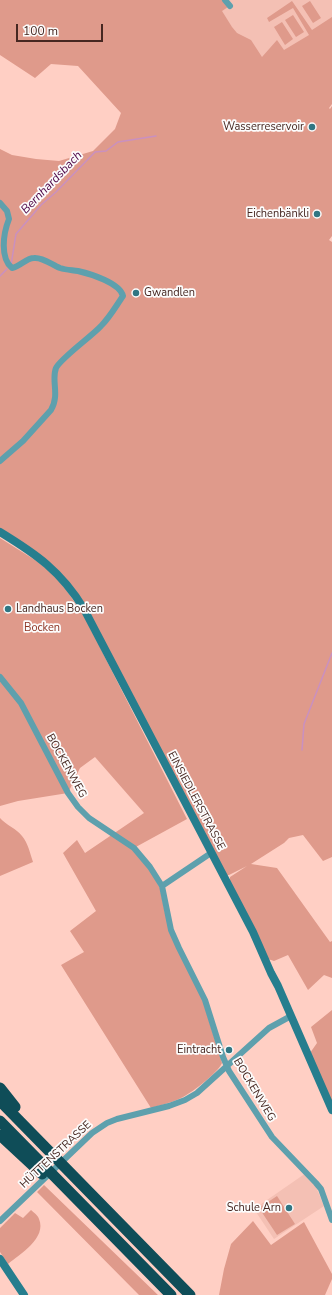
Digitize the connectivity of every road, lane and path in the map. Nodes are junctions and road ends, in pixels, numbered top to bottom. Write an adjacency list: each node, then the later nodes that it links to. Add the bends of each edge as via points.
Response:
1 (225, 0): 2 (street)
2 (230, 6)
3 (0, 203): 4 (street, via 7,211 9,219 2,244 6,264 12,268 18,267 28,259 41,258 62,268 94,276 116,286 122,291 123,296 108,319 56,367 55,398 51,410 23,441)
4 (0, 461)
5 (0, 532): 7 (street, EINSIEDLERSTRASSE, via 42,560 61,577 77,598)
6 (0, 677): 8 (street, BOCKENWEG, via 21,703 68,793 78,807 89,818 134,848 150,866)
7 (211, 853): 8 (street); 9 (street, EINSIEDLERSTRASSE, via 253,932)
8 (162, 886): 10 (street, BOCKENWEG, via 171,930 205,1000)
9 (292, 1016): 10 (street, HÜTTENSTRASSE, via 269,1028); 13 (street, EINSIEDLERSTRASSE)
10 (226, 1066): 17 (street, BOCKENWEG, via 272,1137 321,1189); 18 (street, HÜTTENSTRASSE, via 197,1093 185,1100 164,1108 117,1119 92,1133)
11 (0, 1088): 16 (highway)
12 (0, 1101): 16 (highway)
13 (332, 1110)
14 (0, 1121): 19 (highway)
15 (0, 1135): 19 (highway)
16 (53, 1155): 23 (highway)
17 (332, 1217)
18 (0, 1221)
19 (122, 1246): 22 (highway)
20 (0, 1260): 21 (street)
21 (24, 1295)
22 (171, 1295)
23 (190, 1295)

